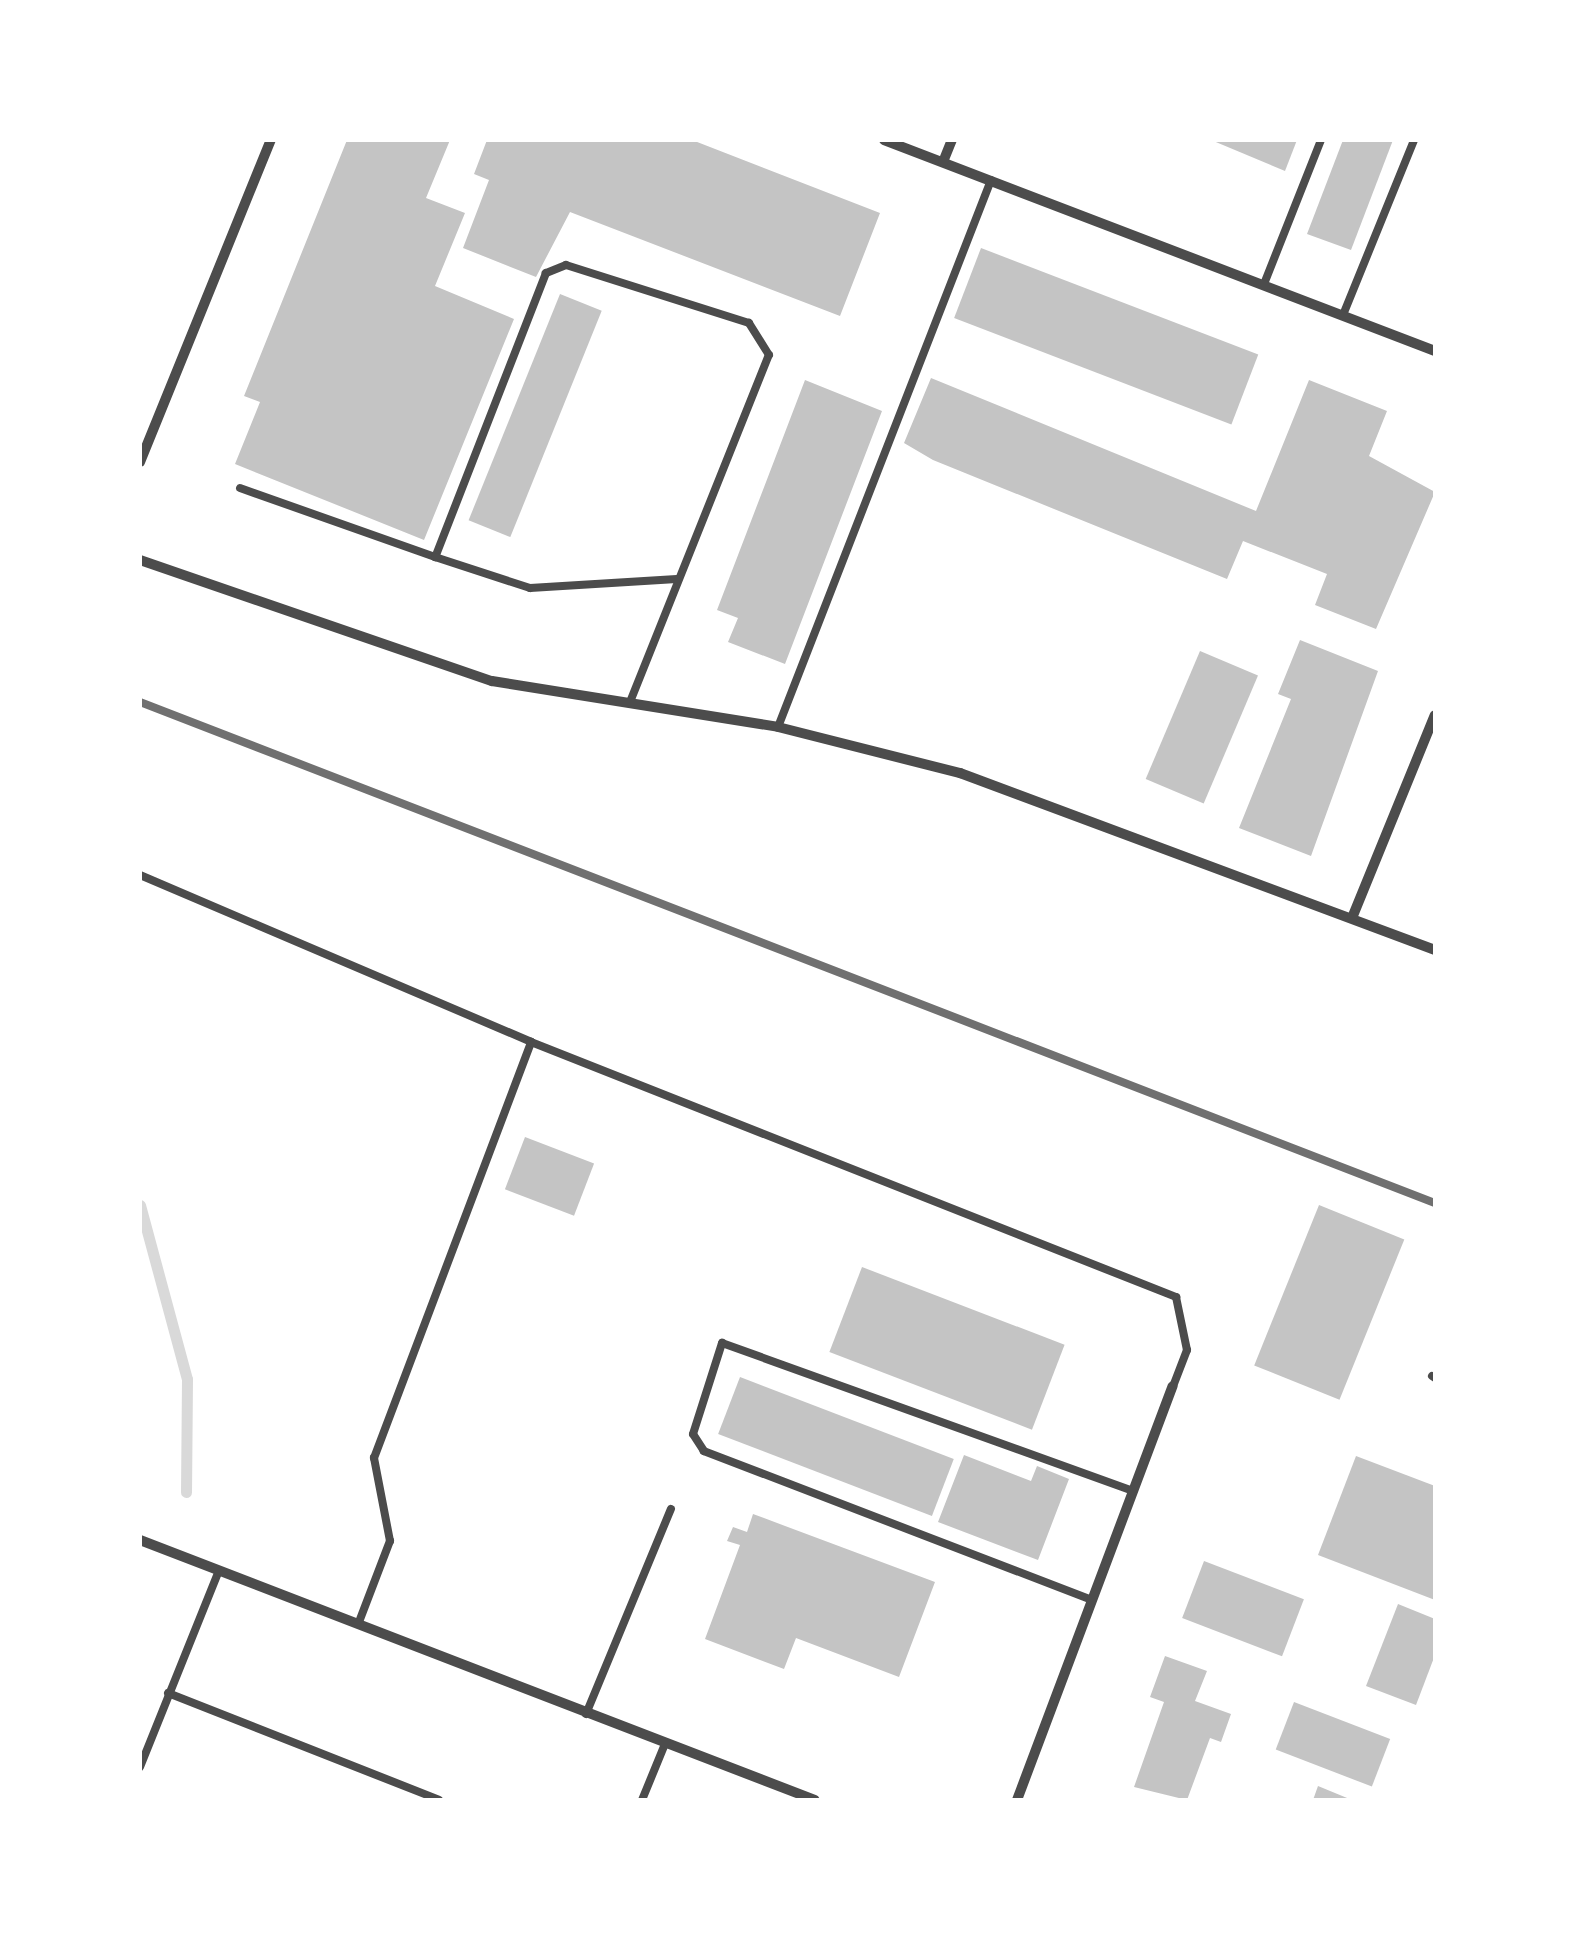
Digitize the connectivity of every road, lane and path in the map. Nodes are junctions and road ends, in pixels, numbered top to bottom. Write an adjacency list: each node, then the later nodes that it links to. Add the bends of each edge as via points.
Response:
1 (271, 140): 11 (street)
2 (884, 140): 6 (street)
3 (952, 140): 6 (street)
4 (1320, 140): 8 (lane)
5 (1414, 140): 9 (lane)
6 (943, 162): 7 (street)
7 (991, 180): 8 (street); 18 (lane)
8 (1264, 284): 9 (street)
9 (1343, 315): 10 (street)
10 (1435, 351)
11 (140, 462)
12 (240, 488): 13 (lane)
13 (435, 557): 15 (lane, via 530,588); 15 (lane, via 546,272 566,265 748,323 769,355)
14 (140, 560): 16 (street, via 492,681)
15 (678, 579): 16 (lane)
16 (630, 702): 18 (street)
17 (1435, 714): 20 (street)
18 (778, 727): 20 (street, via 960,773)
19 (140, 875): 22 (lane)
20 (1352, 918): 21 (street)
21 (1435, 950)
22 (531, 1042): 23 (lane, via 1176,1298 1187,1350); 29 (lane, via 374,1458 390,1541)
23 (1173, 1386): 24 (street)
24 (1134, 1492): 28 (street); 28 (lane, via 722,1343 693,1434 704,1450)
25 (671, 1509): 31 (lane)
26 (140, 1540): 27 (street)
27 (219, 1570): 29 (street); 30 (lane)
28 (1092, 1600): 37 (street)
29 (360, 1622): 31 (street)
30 (168, 1693): 33 (lane); 34 (lane)
31 (586, 1714): 32 (street)
32 (665, 1744): 35 (lane); 36 (street)
33 (140, 1767)
34 (439, 1800)
35 (642, 1800)
36 (815, 1800)
37 (1017, 1800)

